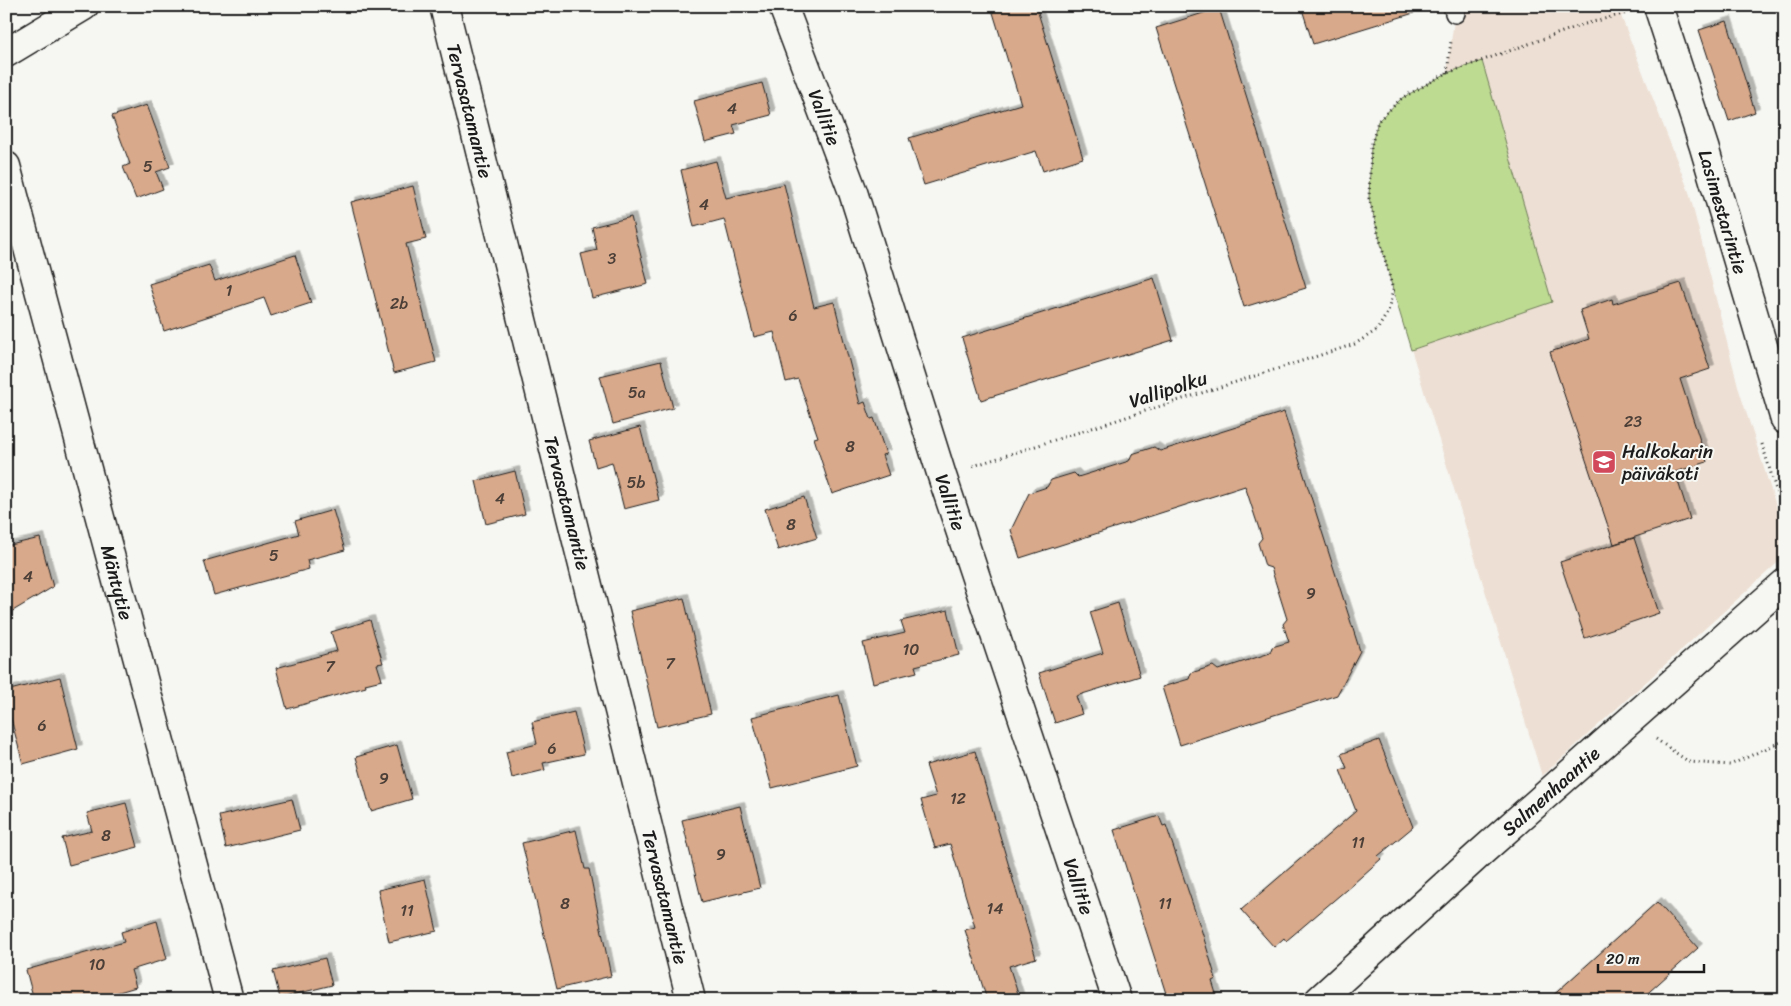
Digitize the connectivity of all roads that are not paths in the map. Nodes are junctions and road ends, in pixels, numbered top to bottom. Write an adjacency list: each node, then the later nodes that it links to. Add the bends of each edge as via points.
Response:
1 (84, 6): 5 (street)
2 (444, 6): 10 (street, Tervasatamantie)
3 (782, 6): 11 (street, Vallitie, via 853,192 942,476)
4 (1658, 6): 7 (street, Lasimestarintie, via 1704,147)
5 (6, 53)
6 (6, 166): 9 (street, Mäntytie)
7 (1785, 420)
8 (1785, 583): 12 (street, Salmenhaantie)
9 (229, 1000)
10 (691, 1000)
11 (1117, 1000)
12 (1319, 1000)

